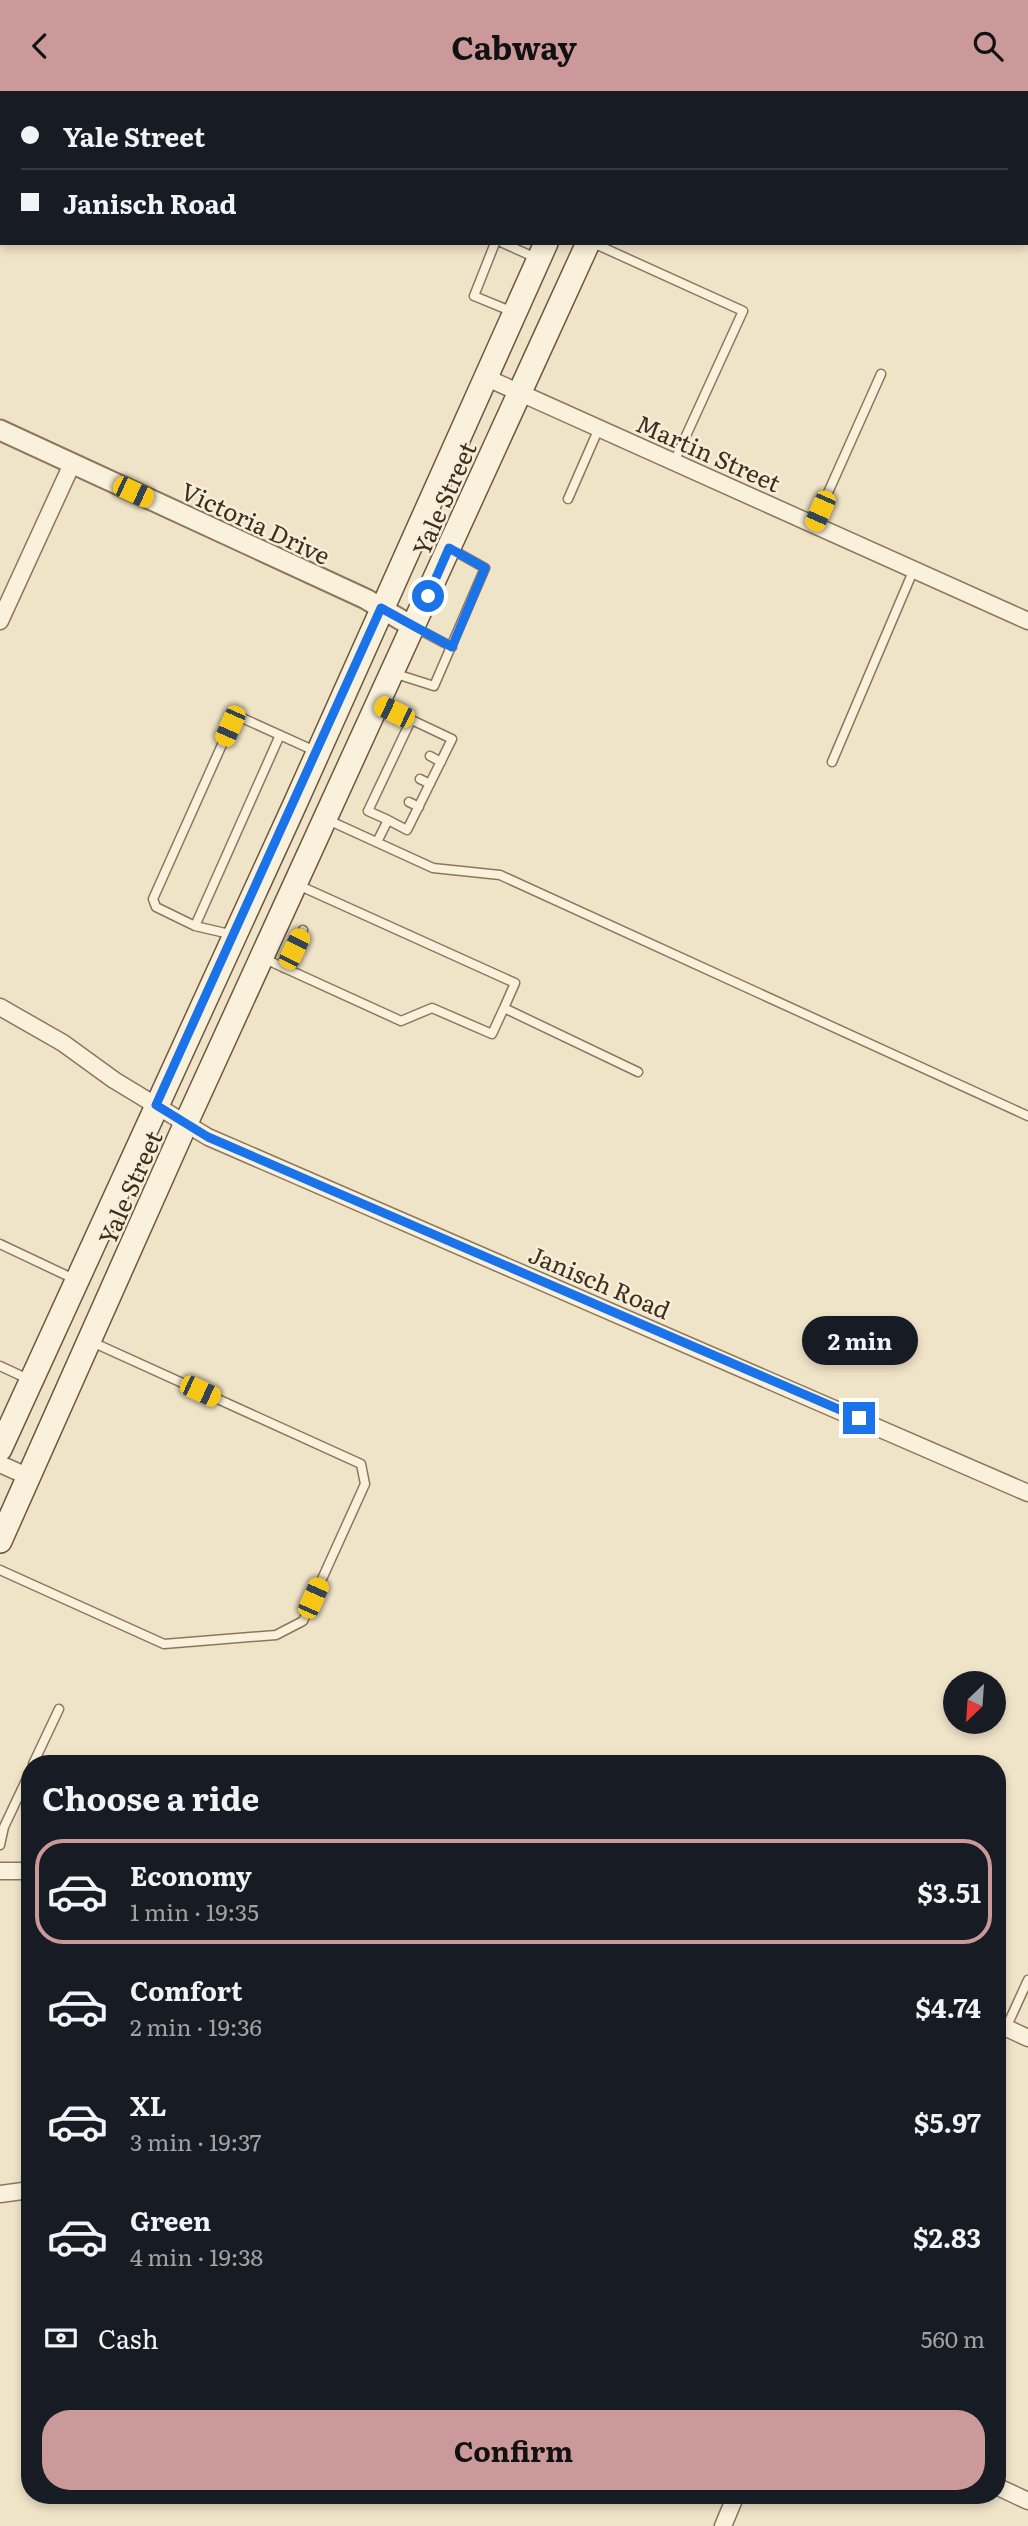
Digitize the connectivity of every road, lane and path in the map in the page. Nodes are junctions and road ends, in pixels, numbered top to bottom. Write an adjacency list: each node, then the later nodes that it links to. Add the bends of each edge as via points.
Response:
1 (494, 245): 6 (lane, via 474,296)
2 (513, 245): 5 (lane)
3 (589, 245): 9 (main road, Yale Street)
4 (594, 245): 12 (lane, via 743,311)
5 (542, 251): 6 (main road, Yale Street)
6 (515, 313): 8 (main road, Yale Street)
7 (881, 373): 15 (lane)
8 (487, 378): 9 (street, Martin Street); 18 (main road, Yale Street)
9 (519, 392): 10 (street, Martin Street); 16 (main road, Yale Street)
10 (599, 428): 12 (street, Martin Street); 14 (lane)
11 (0, 431): 13 (street, Victoria Drive)
12 (674, 462): 15 (street, Martin Street)
13 (72, 464): 18 (street, Victoria Drive); 19 (street)
14 (568, 499)
15 (814, 524): 17 (street, Martin Street)
16 (449, 548): 21 (main road, Yale Street); 22 (lane, via 485,568)
17 (914, 569): 20 (street, Martin Street); 32 (lane)
18 (381, 608): 21 (street, Victoria Drive); 29 (main road, Yale Street)
19 (0, 621)
20 (1028, 621)
21 (413, 627): 22 (lane); 23 (main road, Yale Street)
22 (452, 647): 23 (lane, via 434,686)
23 (392, 673): 24 (main road, Yale Street)
24 (378, 704): 25 (lane); 42 (main road, Yale Street)
25 (411, 719): 27 (lane); 31 (lane, via 452,739)
26 (280, 735): 29 (lane); 46 (lane); 46 (lane, via 240,717 230,726 153,899 156,907)
27 (400, 741): 28 (lane); 33 (lane)
28 (411, 747)
29 (318, 752): 40 (main road, Yale Street)
30 (430, 757): 31 (lane)
31 (441, 762): 36 (lane)
32 (832, 762)
33 (389, 765): 34 (lane); 37 (lane)
34 (400, 770)
35 (420, 779): 36 (lane)
36 (430, 784): 41 (lane)
37 (379, 788): 38 (lane); 43 (lane, via 368,811)
38 (389, 792)
39 (409, 802): 41 (lane)
40 (295, 804): 42 (main road); 48 (main road, Yale Street)
41 (419, 807): 43 (lane, via 407,830)
42 (325, 818): 44 (lane); 45 (main road, Yale Street)
43 (388, 820): 44 (lane)
44 (377, 842): 55 (lane, via 433,868 500,875)
45 (295, 884): 49 (main road, Yale Street); 52 (lane, via 515,983)
46 (195, 926): 48 (lane)
47 (303, 930): 50 (lane)
48 (234, 935): 54 (main road, Yale Street)
49 (262, 957): 50 (lane); 56 (main road, Yale Street)
50 (284, 968): 52 (lane, via 401,1021 432,1008 492,1034)
51 (0, 1007): 54 (street, Janisch Road)
52 (503, 1008): 53 (lane)
53 (638, 1072)
54 (156, 1105): 56 (street, Janisch Road); 58 (main road, Yale Street)
55 (1028, 1116)
56 (186, 1123): 59 (main road, Yale Street); 65 (street, Janisch Road, via 208,1137)
57 (0, 1244): 58 (lane)
58 (77, 1280): 61 (main road, Yale Street)
59 (90, 1341): 64 (main road, Yale Street); 67 (lane, via 361,1464 365,1484 303,1621 276,1635 164,1644)
60 (0, 1366): 61 (lane)
61 (31, 1380): 62 (main road, Yale Street)
62 (0, 1449)
63 (0, 1464): 64 (street)
64 (29, 1477): 66 (main road, Yale Street)
65 (1028, 1493)
66 (0, 1541)
67 (0, 1570)
68 (59, 1709): 69 (lane)
69 (37, 1755)
70 (21, 1791): 71 (lane)
71 (0, 1845)
72 (0, 1871): 73 (street)
73 (21, 1871)
74 (1028, 1980): 75 (lane)
75 (1006, 2019)
76 (1006, 2028): 77 (street)
77 (1028, 2038)
78 (21, 2191): 79 (street)
79 (0, 2194)
80 (1006, 2491): 81 (street)
81 (1028, 2501)
82 (732, 2504): 83 (street)
83 (723, 2526)

